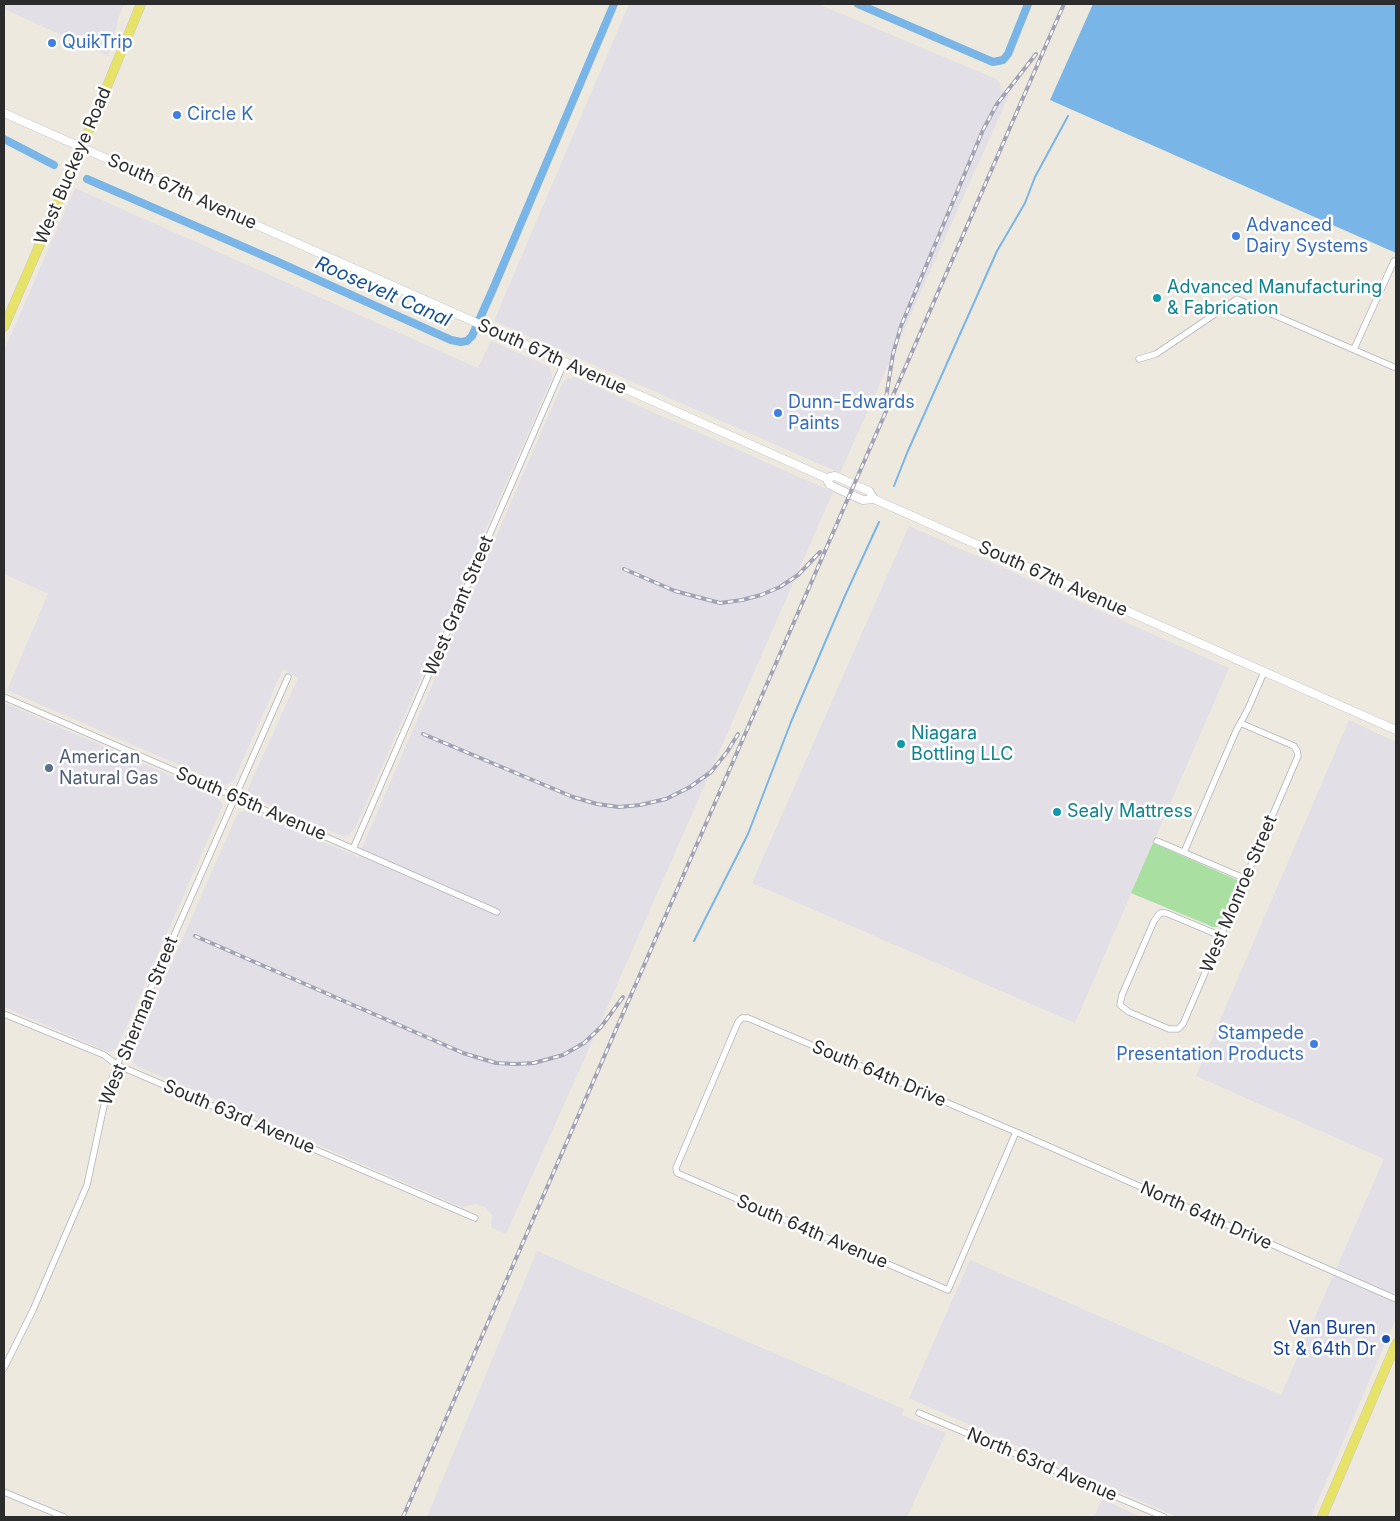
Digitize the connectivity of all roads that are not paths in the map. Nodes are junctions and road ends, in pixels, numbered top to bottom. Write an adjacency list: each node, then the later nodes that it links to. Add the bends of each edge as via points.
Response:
1 (141, 4): 3 (main road, West Buckeye Road)
2 (4, 113): 3 (main road, South 67th Avenue)
3 (82, 147): 5 (main road, West Buckeye Road); 8 (main road, South 67th Avenue)
4 (1394, 261): 6 (street)
5 (4, 327)
6 (1354, 350): 7 (street, via 1237,299 1156,354); 9 (street)
7 (1139, 359)
8 (564, 363): 10 (main road, South 67th Avenue, via 826,478 834,476 869,491 874,499); 17 (street, West Grant Street)
9 (1396, 368)
10 (1264, 672): 13 (street); 14 (main road, South 67th Avenue)
11 (288, 677): 15 (street, West Sherman Street)
12 (4, 698): 15 (street, South 65th Avenue)
13 (1240, 723): 18 (street); 19 (street, West Monroe Street, via 1294,746 1298,756)
14 (1396, 730)
15 (235, 796): 17 (street, South 65th Avenue); 23 (street, West Sherman Street)
16 (1157, 841): 18 (street)
17 (353, 849): 20 (street, South 65th Avenue)
18 (1184, 852): 19 (street)
19 (1246, 878): 21 (street, West Monroe Street)
20 (497, 912)
21 (1221, 936): 21 (street, West Monroe Street, via 1178,1029 1169,1029 1120,1005 1154,920 1160,914 1166,913)
22 (4, 1014): 23 (street, South 63rd Avenue, via 104,1055)
23 (117, 1065): 26 (street, South 63rd Avenue); 29 (street, West Sherman Street, via 106,1096 87,1185)
24 (1016, 1132): 25 (street, South 64th Drive, via 742,1018 676,1168); 25 (street, South 64th Avenue, via 948,1290); 27 (street, North 64th Drive)
25 (677, 1173)
26 (475, 1218)
27 (1396, 1299)
28 (1396, 1344): 34 (main road)
29 (4, 1368)
30 (919, 1413): 33 (street, North 63rd Avenue)
31 (4, 1492): 32 (street)
32 (64, 1517)
33 (1164, 1517)
34 (1322, 1517)

